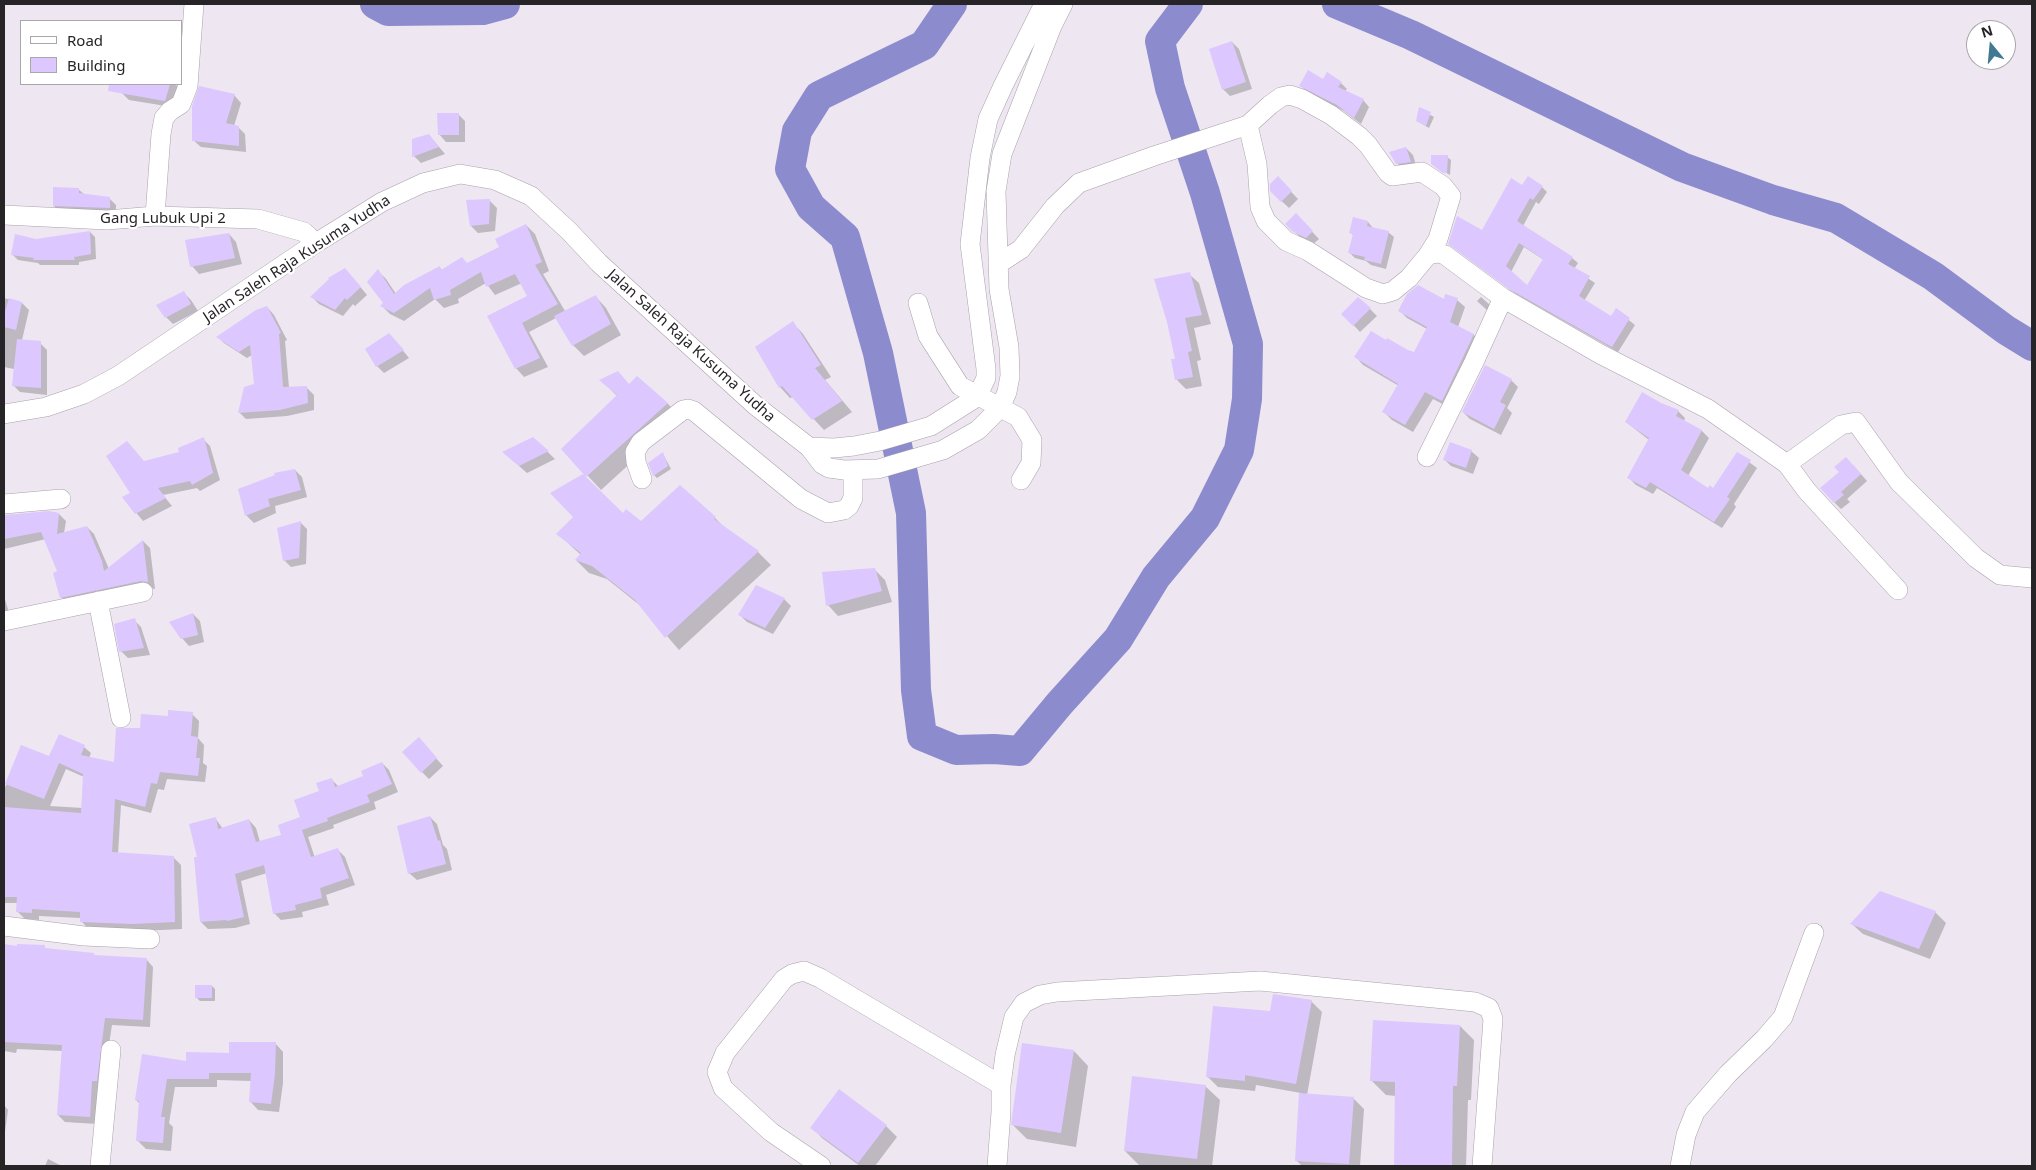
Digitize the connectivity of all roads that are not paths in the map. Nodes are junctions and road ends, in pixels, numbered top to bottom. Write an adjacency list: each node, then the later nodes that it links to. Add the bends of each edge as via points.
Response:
1 (194, 4): 6 (street, via 188,86 181,104 164,118 161,134)
2 (1044, 4): 12 (street, via 988,119 980,158 970,244 986,369 986,378)
3 (1063, 4): 9 (street, Jalan Saleh Raja Kusuma Yudha, via 1002,154 996,191)
4 (1248, 125): 8 (street, via 1257,164 1260,206 1266,221 1286,241 1308,251 1366,288 1383,294 1393,291 1409,278); 8 (street, via 1281,97 1290,95 1331,115 1359,136 1392,176 1422,172 1443,186 1452,196 1438,239); 9 (street, via 1079,182 1021,249)
5 (4, 215): 6 (street, Gang Lubuk Upi 2, via 107,220)
6 (156, 216): 7 (street, Gang Lubuk Upi 2, via 258,219 304,232)
7 (316, 243): 14 (street, Jalan Saleh Raja Kusuma Yudha, via 118,376 84,394 54,404); 15 (street, Jalan Saleh Raja Kusuma Yudha, via 382,202 423,183 460,174 495,180 531,196 599,263 750,400)
8 (1428, 254): 10 (street, via 1445,255)
9 (998, 264): 13 (street, Jalan Saleh Raja Kusuma Yudha, via 1010,376)
10 (1503, 298): 16 (street); 17 (street, via 1600,354 1708,409)
11 (918, 303): 12 (street, via 928,336 960,386)
12 (977, 397): 13 (street); 15 (street, via 932,426 880,441 834,448)
13 (1000, 408): 18 (street, Jalan Saleh Raja Kusuma Yudha, via 978,430 943,450 878,469); 20 (street, via 1018,417 1032,440 1031,463)
14 (4, 414)
15 (809, 447): 18 (street, Jalan Saleh Raja Kusuma Yudha, via 829,468)
16 (1427, 457)
17 (1787, 464): 23 (street, via 1841,425 1856,422 1899,482 1976,558 2000,575); 24 (street, via 1807,491)
18 (853, 470): 19 (street, via 853,498 844,510 828,513 801,499 694,410 688,409 641,442 635,457)
19 (642, 479)
20 (1021, 480)
21 (61, 499): 22 (street)
22 (4, 504)
23 (2032, 578)
24 (1898, 590)
25 (143, 592): 26 (street)
26 (98, 602): 27 (street); 28 (street)
27 (4, 621)
28 (120, 718)
29 (4, 926): 31 (street)
30 (1814, 933): 38 (street, via 1784,1017 1695,1112 1686,1135)
31 (150, 939)
32 (111, 1050): 34 (street)
33 (1001, 1085): 35 (street, via 820,978 804,971 792,974 784,979 724,1053 717,1072 723,1088 730,1095 771,1132); 36 (street); 37 (street, via 1014,1017 1024,1003 1040,995 1057,992 1260,981 1474,1002 1489,1008 1493,1019)
34 (100, 1166)
35 (821, 1166)
36 (997, 1166)
37 (1482, 1166)
38 (1680, 1166)

